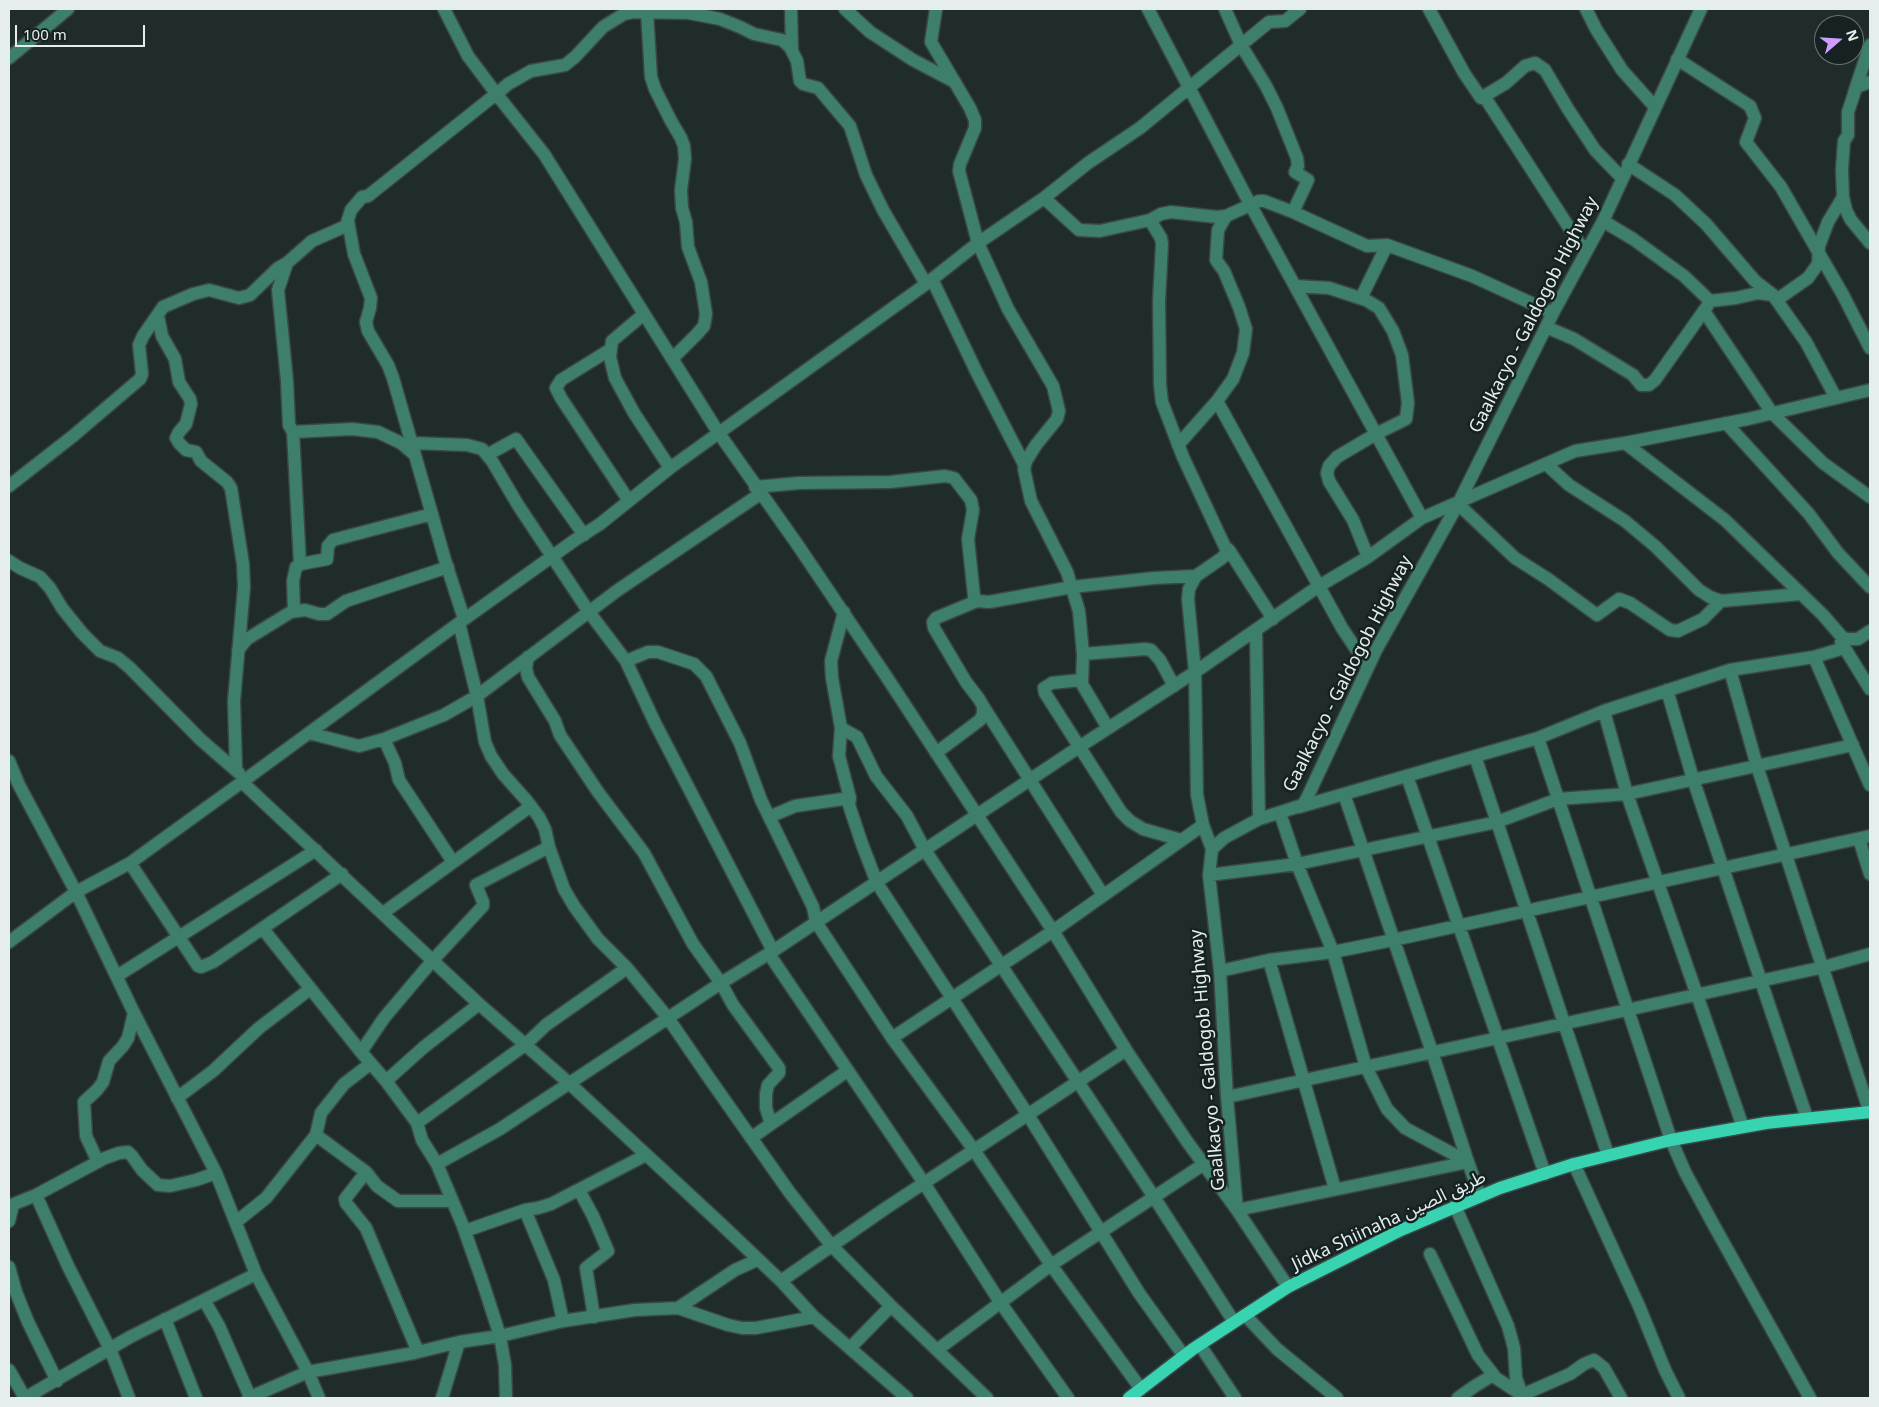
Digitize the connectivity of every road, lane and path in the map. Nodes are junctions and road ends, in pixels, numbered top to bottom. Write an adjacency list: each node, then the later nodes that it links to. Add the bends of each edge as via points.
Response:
1 (68, 9): 16 (street)
2 (444, 9): 22 (street, via 468,56)
3 (791, 9): 15 (street)
4 (844, 9): 18 (street, via 870,32 913,60)
5 (936, 9): 18 (street, via 931,42)
6 (1148, 9): 21 (street)
7 (1225, 9): 13 (street)
8 (1300, 9): 13 (street, via 1285,21 1269,22)
9 (1428, 9): 23 (street, via 1464,72 1481,98)
10 (1586, 9): 24 (street, via 1622,70)
11 (1701, 9): 17 (street, Gaalkacyo - Galdogob Highway)
12 (647, 12): 15 (street, via 689,13 720,19 754,34 782,40); 22 (street, via 624,14 614,19 565,65 531,71 508,84); 52 (street, via 651,77 684,146 682,208 688,247 700,282 706,314 704,326)
13 (1241, 45): 21 (street); 30 (street, via 1277,108 1297,158 1295,172 1308,180)
14 (1870, 45): 20 (street)
15 (792, 51): 41 (street, via 797,60 800,81 818,88 850,126 866,176)
16 (9, 58)
17 (1677, 59): 24 (street, Gaalkacyo - Galdogob Highway); 39 (street, via 1750,106 1756,118 1746,142 1781,186)
18 (956, 82): 36 (street, via 975,120 976,128 959,171)
19 (1870, 82): 20 (street)
20 (1856, 87): 27 (street, via 1848,112 1848,135 1844,141)
21 (1190, 88): 28 (street); 29 (street)
22 (498, 96): 33 (street, via 491,98 362,198 351,210); 47 (street, via 544,154)
23 (1484, 96): 26 (street, via 1524,66 1535,63 1545,70 1595,150); 38 (street, via 1579,243)
24 (1655, 107): 25 (street, Gaalkacyo - Galdogob Highway)
25 (1628, 164): 26 (street, Gaalkacyo - Galdogob Highway); 43 (street, via 1675,195)
26 (1622, 178): 34 (street, Gaalkacyo - Galdogob Highway)
27 (1843, 197): 35 (street, via 1851,220); 39 (street, via 1828,222)
28 (1044, 198): 32 (street, via 1079,230 1100,231); 36 (street)
29 (1250, 204): 30 (street, via 1264,201); 31 (street); 42 (street)
30 (1293, 212): 37 (street, via 1368,246)
31 (1226, 216): 32 (street, via 1171,212); 55 (street, via 1218,230 1216,260 1224,271 1246,328 1243,353 1233,379)
32 (1150, 220): 62 (street, via 1162,244 1161,394)
33 (348, 221): 40 (street, via 340,230 312,241); 63 (street, via 354,254 370,298 366,322 368,331 393,378)
34 (1603, 221): 38 (street, Gaalkacyo - Galdogob Highway); 45 (street, via 1684,276)
35 (1870, 243)
36 (978, 244): 41 (street); 66 (street, via 1008,308 1053,386 1057,419 1036,445)
37 (1387, 245): 44 (street); 46 (street, via 1472,276)
38 (1587, 249): 46 (street, Gaalkacyo - Galdogob Highway)
39 (1819, 252): 43 (street, via 1818,264 1808,278 1778,300); 50 (street)
40 (287, 263): 48 (street, via 245,298 209,290 163,307); 58 (street, via 278,290 289,425)
41 (929, 282): 59 (street); 66 (street)
42 (1295, 286): 44 (street, via 1329,288); 60 (street)
43 (1773, 295): 45 (street, via 1758,292); 54 (street, via 1806,342)
44 (1361, 298): 60 (street, via 1379,308 1392,331 1402,355 1408,403 1406,419)
45 (1707, 306): 49 (street, via 1649,385 1641,386 1633,375 1574,339); 56 (street)
46 (1553, 313): 49 (street, Gaalkacyo - Galdogob Highway)
47 (644, 314): 51 (street, via 612,341); 52 (street)
48 (158, 316): 68 (street, via 139,346 140,379); 98 (street, via 162,336 175,359 179,382 191,404 186,424 176,438 186,450 196,452 201,461 231,488 244,579)
49 (1546, 327): 72 (street, Gaalkacyo - Galdogob Highway)
50 (1870, 348)
51 (611, 349): 67 (street, via 615,378); 71 (street, via 562,380 556,388)
52 (672, 359): 59 (street)
53 (1870, 390): 54 (street)
54 (1836, 398): 56 (street)
55 (1217, 401): 62 (street); 83 (street)
56 (1772, 413): 57 (street); 70 (street, via 1823,463)
57 (1726, 423): 61 (street); 85 (street)
58 (293, 432): 63 (street, via 371,431); 80 (street)
59 (718, 432): 67 (street); 69 (street)
60 (1376, 434): 74 (street); 78 (street, via 1337,457 1327,473 1329,482 1354,520)
61 (1625, 443): 65 (street, via 1575,451); 86 (street, via 1725,520)
62 (1178, 445): 76 (street)
63 (413, 449): 64 (street, via 467,445 482,449); 73 (street)
64 (487, 455): 75 (street, via 516,439); 77 (street)
65 (1546, 464): 72 (street); 88 (street, via 1569,485 1631,526 1699,590)
66 (1025, 466): 84 (street, via 1031,501 1060,556)
67 (670, 468): 71 (street)
68 (9, 486)
69 (758, 490): 87 (street, via 799,483 954,478 971,500 973,510 968,539); 90 (street); 91 (street)
70 (1870, 497)
71 (629, 501): 75 (street)
72 (1458, 504): 74 (street); 88 (street, via 1516,558 1597,615 1619,599 1670,630 1678,631 1704,619); 103 (street, Gaalkacyo - Galdogob Highway)
73 (432, 514): 80 (street, via 333,540 328,546 327,560); 81 (street)
74 (1422, 518): 78 (street)
75 (584, 535): 77 (street)
76 (1229, 550): 82 (street); 92 (street)
77 (552, 557): 90 (street); 93 (street)
78 (1368, 557): 83 (street)
79 (9, 561): 124 (street, via 40,577 82,633 100,651 118,658 130,668 201,740)
80 (300, 564): 89 (street, via 294,572)
81 (448, 567): 89 (street, via 346,601 327,614); 93 (street)
82 (1196, 576): 84 (street); 105 (street, via 1188,599)
83 (1319, 586): 92 (street); 103 (street)
84 (1072, 587): 87 (street, via 989,602); 99 (street, via 1079,611)
85 (1870, 587)
86 (1801, 594): 88 (street); 94 (street)
87 (977, 601): 111 (street, via 933,622)
88 (1721, 601)
89 (294, 611): 98 (street, via 247,639)
90 (590, 612): 100 (street); 102 (street)
91 (844, 612): 113 (street, via 831,661); 120 (street)
92 (1273, 619): 95 (street)
93 (461, 621): 110 (street); 115 (street)
94 (1833, 627): 96 (street, via 1847,639 1858,639); 97 (street)
95 (1256, 631): 105 (street); 138 (street)
96 (1870, 631)
97 (1844, 648): 101 (street); 109 (street)
98 (238, 650): 124 (street, via 234,701)
99 (1083, 654): 106 (street); 107 (street, via 1151,650)
100 (528, 657): 110 (street); 182 (street, via 528,677 560,735 644,853 693,944)
101 (1814, 657): 104 (street); 118 (street)
102 (626, 661): 137 (street, via 648,652 658,652 700,668 740,743); 172 (street)
103 (1368, 667): 138 (street, Gaalkacyo - Galdogob Highway, via 1303,805)
104 (1730, 670): 108 (street); 123 (street)
105 (1194, 672): 107 (street); 140 (street, via 1195,771)
106 (1081, 680): 114 (street); 119 (street, via 1052,683 1044,688)
107 (1174, 686): 114 (street)
108 (1667, 690): 112 (street); 126 (street)
109 (1870, 690)
110 (476, 696): 117 (street, via 444,715); 134 (street, via 490,756)
111 (982, 706): 120 (street, via 980,720); 128 (street)
112 (1604, 711): 116 (street); 131 (street)
113 (841, 728): 132 (street, via 840,756); 147 (street, via 857,737 876,776 907,816)
114 (1108, 728): 119 (street)
115 (309, 733): 117 (street, via 359,746); 127 (street)
116 (1538, 738): 121 (street); 133 (street)
117 (384, 740): 150 (street, via 399,780)
118 (1853, 745): 123 (street); 129 (street)
119 (1079, 747): 128 (street); 143 (street, via 1130,821 1143,829)
120 (936, 753): 136 (street)
121 (1475, 756): 125 (street); 139 (street)
122 (9, 761): 159 (street)
123 (1757, 766): 126 (street); 149 (street)
124 (236, 770): 127 (street)
125 (1407, 776): 130 (street); 141 (street)
126 (1693, 779): 131 (street); 153 (street)
127 (245, 780): 146 (street); 151 (street)
128 (1030, 780): 136 (street); 160 (street)
129 (1870, 785)
130 (1344, 794): 135 (street); 148 (street)
131 (1628, 794): 133 (street); 157 (street)
132 (850, 798): 137 (street, via 795,806); 158 (street, via 854,820)
133 (1558, 799): 139 (street); 161 (street)
134 (531, 806): 144 (street, via 545,829); 150 (street)
135 (1280, 813): 138 (street); 152 (street)
136 (976, 816): 147 (street); 167 (street)
137 (769, 817): 164 (street, via 813,907)
138 (1259, 819): 145 (street, Gaalkacyo - Galdogob Highway, via 1224,838)
139 (1497, 822): 141 (street); 162 (street)
140 (1203, 826): 143 (street); 145 (street)
141 (1428, 836): 148 (street); 165 (street)
142 (1864, 838): 149 (street); 155 (street)
143 (1181, 840): 160 (street)
144 (549, 847): 174 (street, via 476,885 482,906); 178 (street, via 564,889 574,906 598,939)
145 (1212, 849): 156 (street, Gaalkacyo - Galdogob Highway)
146 (316, 850): 154 (street); 168 (street)
147 (925, 850): 158 (street); 176 (street)
148 (1363, 850): 152 (street); 169 (street)
149 (1786, 855): 153 (street); 177 (street)
150 (453, 862): 163 (street)
151 (130, 863): 159 (street); 168 (street)
152 (1297, 864): 156 (street); 171 (street)
153 (1722, 868): 157 (street); 181 (street)
154 (342, 874): 163 (street); 166 (street)
155 (1870, 874)
156 (1209, 875): 179 (street, Gaalkacyo - Galdogob Highway)
157 (1658, 882): 161 (street); 184 (street)
158 (877, 883): 164 (street); 185 (street)
159 (76, 892): 170 (street); 180 (street)
160 (1103, 895): 167 (street)
161 (1590, 897): 162 (street); 187 (street)
162 (1526, 911): 165 (street); 190 (street)
163 (383, 913): 174 (street)
164 (816, 922): 172 (street); 191 (street)
165 (1458, 926): 169 (street); 192 (street)
166 (262, 929): 168 (street, via 204,967 198,966); 183 (street)
167 (1053, 931): 176 (street); 194 (street)
168 (179, 935): 180 (street)
169 (1393, 940): 171 (street); 196 (street)
170 (9, 942)
171 (1333, 952): 175 (street); 198 (street)
172 (771, 953): 182 (street); 199 (street)
173 (1870, 954): 177 (street)
174 (433, 960): 186 (street); 195 (street, via 384,1018)
175 (1269, 960): 179 (street); 200 (street)
176 (1001, 965): 185 (street); 202 (street)
177 (1824, 967): 181 (street); 206 (street)
178 (627, 968): 189 (street); 193 (street, via 546,1025)
179 (1220, 971): 204 (street, Gaalkacyo - Galdogob Highway)
180 (116, 976): 188 (street)
181 (1761, 981): 184 (street); 208 (street)
182 (721, 983): 189 (street); 210 (street, via 733,1005 780,1068 768,1085 766,1094)
183 (310, 989): 195 (street); 205 (street)
184 (1698, 995): 187 (street); 211 (street)
185 (950, 998): 191 (street); 207 (street)
186 (479, 1004): 193 (street); 201 (street)
187 (1628, 1010): 190 (street); 214 (street)
188 (134, 1013): 205 (street); 218 (street, via 128,1038 109,1061 103,1082 84,1102 86,1136)
189 (668, 1018): 203 (street); 213 (street)
190 (1564, 1024): 192 (street); 217 (street)
191 (892, 1038): 215 (street)
192 (1498, 1038): 196 (street); 225 (street)
193 (525, 1045): 203 (street); 209 (street)
194 (1126, 1050): 202 (street); 221 (street)
195 (361, 1052): 197 (street)
196 (1432, 1052): 198 (street); 219 (street)
197 (370, 1064): 201 (street); 212 (street, via 344,1084 321,1113)
198 (1366, 1067): 200 (street); 219 (street, via 1387,1109 1405,1128)
199 (847, 1071): 210 (street); 226 (street)
200 (1304, 1080): 204 (street); 227 (street)
201 (386, 1081): 209 (street)
202 (1077, 1082): 207 (street); 231 (street)
203 (570, 1084): 216 (street); 220 (street, via 500,1129)
204 (1227, 1097): 236 (street, Gaalkacyo - Galdogob Highway)
205 (177, 1098): 224 (street)
206 (1870, 1112): 208 (main road, Jidka Shiinaha طريق الصين)
207 (1028, 1115): 215 (street); 240 (street)
208 (1806, 1118): 211 (main road, Jidka Shiinaha طريق الصين)
209 (417, 1123): 220 (street, via 422,1140)
210 (771, 1124): 213 (street)
211 (1742, 1127): 214 (main road, Jidka Shiinaha طريق الصين)
212 (316, 1135): 223 (street); 238 (street, via 266,1198)
213 (752, 1138): 241 (street)
214 (1671, 1140): 217 (main road, Jidka Shiinaha طريق الصين); 289 (street, via 1712,1222)
215 (974, 1150): 226 (street); 244 (street)
216 (646, 1155): 228 (street); 243 (street)
217 (1608, 1155): 222 (main road, Jidka Shiinaha طريق الصين)
218 (98, 1162): 224 (street, via 128,1152 158,1185 170,1186); 229 (street)
219 (1468, 1162): 227 (street); 230 (street)
220 (436, 1164): 232 (street)
221 (1204, 1164): 231 (street); 236 (street)
222 (1574, 1164): 225 (main road, Jidka Shiinaha طريق الصين); 288 (street)
223 (366, 1172): 232 (street, via 377,1186 398,1202); 265 (street, via 348,1194 346,1204 366,1228)
224 (216, 1173): 238 (street)
225 (1544, 1174): 230 (main road, Jidka Shiinaha طريق الصين)
226 (924, 1183): 241 (street); 250 (street)
227 (1335, 1189): 236 (street)
228 (579, 1190): 235 (street, via 551,1204); 254 (street, via 608,1251 586,1268)
229 (36, 1195): 233 (street); 263 (street)
230 (1480, 1196): 234 (main road, Jidka Shiinaha طريق الصين)
231 (1154, 1197): 240 (street); 258 (street)
232 (452, 1201): 239 (street)
233 (11, 1206): 237 (street)
234 (1455, 1206): 248 (main road, Jidka Shiinaha طريق الصين); 272 (street, via 1508,1326)
235 (525, 1210): 239 (street); 257 (street, via 554,1280)
236 (1237, 1210): 248 (street, Gaalkacyo - Galdogob Highway)
237 (9, 1221)
238 (236, 1222): 246 (street)
239 (464, 1231): 259 (street)
240 (1102, 1233): 244 (street); 266 (street)
241 (831, 1245): 247 (street); 251 (street)
242 (1430, 1254): 269 (street, via 1478,1355)
243 (757, 1260): 247 (street); 252 (street, via 720,1279)
244 (1051, 1265): 250 (street); 271 (street)
245 (9, 1267): 270 (street, via 28,1322)
246 (256, 1274): 249 (street); 268 (street)
247 (781, 1281): 255 (street)
248 (1288, 1287): 253 (main road, Jidka Shiinaha طريق الصين)
249 (204, 1300): 256 (street); 276 (street, via 219,1326)
250 (1000, 1302): 264 (street); 282 (street)
251 (891, 1306): 262 (street); 264 (street)
252 (678, 1308): 254 (street, via 635,1310); 255 (street, via 742,1328)
253 (1245, 1315): 258 (main road, Jidka Shiinaha طريق الصين); 285 (street, via 1277,1349)
254 (594, 1317): 257 (street)
255 (814, 1317): 262 (street)
256 (165, 1319): 263 (street); 275 (street)
257 (563, 1321): 259 (street)
258 (1234, 1322): 261 (main road, Jidka Shiinaha طريق الصين)
259 (500, 1336): 260 (street); 279 (street)
260 (459, 1342): 265 (street); 278 (street)
261 (1200, 1345): 266 (main road, Jidka Shiinaha طريق الصين); 284 (street)
262 (850, 1348): 280 (street)
263 (110, 1349): 270 (street); 274 (street)
264 (937, 1350): 281 (street)
265 (418, 1352): 268 (street)
266 (1184, 1356): 271 (main road, Jidka Shiinaha طريق الصين)
267 (9, 1370): 273 (street)
268 (308, 1372): 276 (street); 277 (street)
269 (1493, 1375): 272 (street); 286 (street)
270 (57, 1381): 273 (street)
271 (1141, 1389): 283 (main road, Jidka Shiinaha طريق الصين)
272 (1521, 1397): 287 (street, via 1594,1360 1604,1368)
273 (25, 1398)
274 (128, 1398)
275 (196, 1398)
276 (249, 1398)
277 (320, 1398)
278 (442, 1398)
279 (506, 1398)
280 (907, 1398)
281 (987, 1398)
282 (1068, 1398)
283 (1129, 1398)
284 (1235, 1398)
285 (1337, 1398)
286 (1458, 1398)
287 (1621, 1398)
288 (1679, 1398)
289 (1810, 1398)

